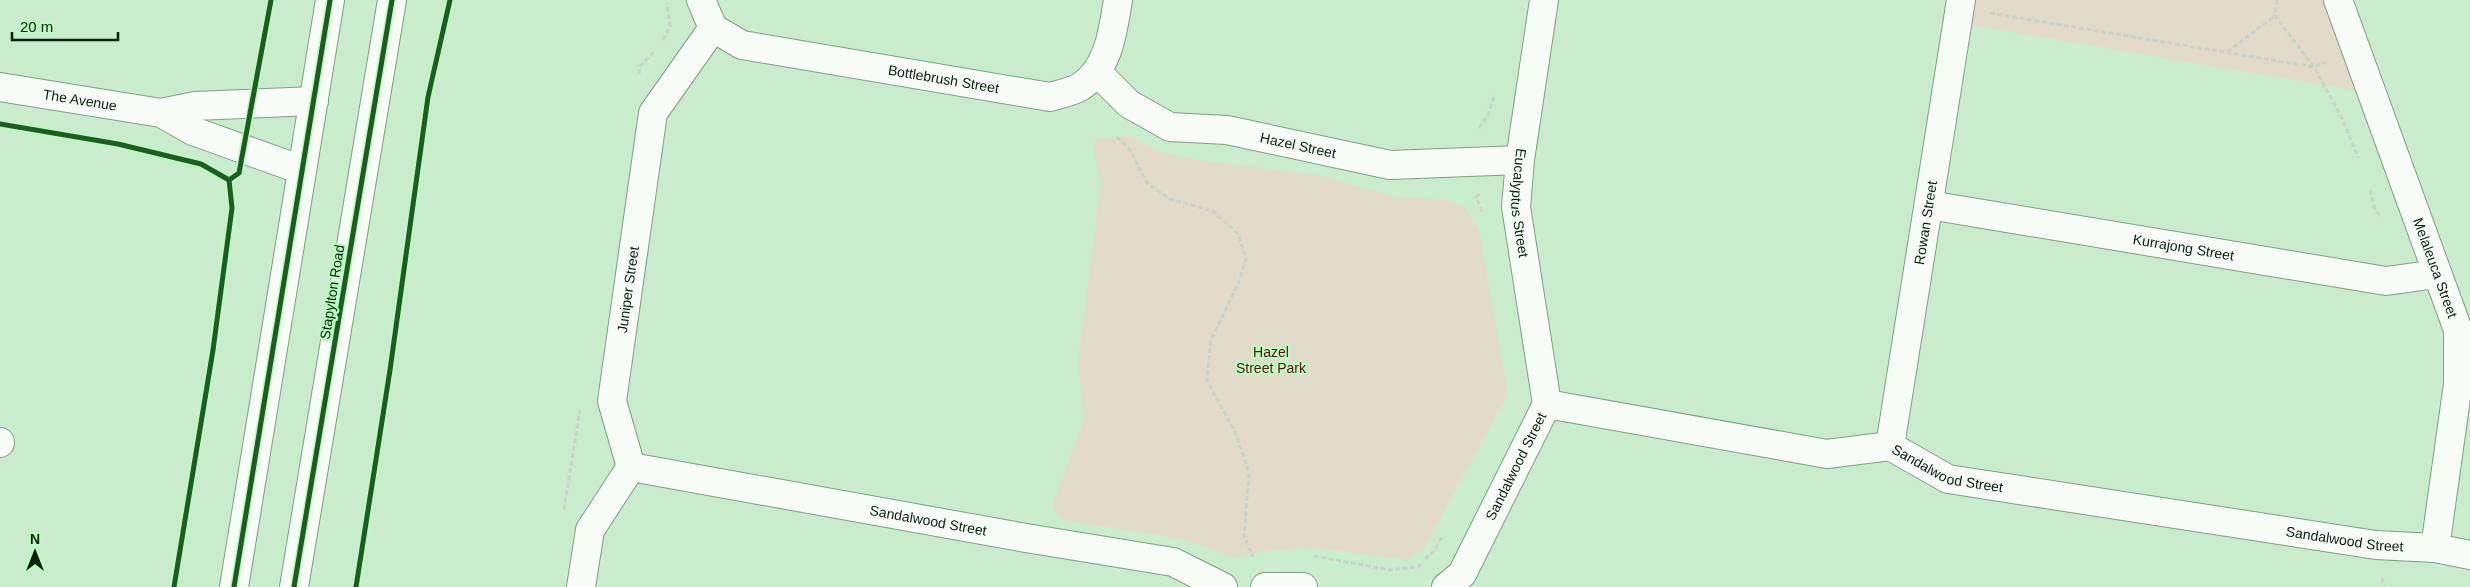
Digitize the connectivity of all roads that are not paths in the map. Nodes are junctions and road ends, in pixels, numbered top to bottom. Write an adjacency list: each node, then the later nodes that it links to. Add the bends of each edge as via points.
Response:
1 (330, 0): 11 (street)
2 (392, 0): 24 (street, Stapylton Road)
3 (701, 0): 8 (street)
4 (1118, 0): 9 (street, Bottlebrush Street, via 1112,36)
5 (1544, 0): 13 (street, Eucalyptus Street)
6 (2338, 0): 16 (street, Melaleuca Street)
7 (1961, 4): 15 (street, Rowan Street)
8 (713, 28): 9 (street, Bottlebrush Street, via 742,45 1050,97 1080,87); 19 (street, Juniper Street, via 653,113 612,401)
9 (1097, 72): 13 (street, Hazel Street, via 1129,104 1170,127 1227,130 1390,165)
10 (0, 87): 12 (street, The Avenue)
11 (314, 101): 12 (street, The Avenue, via 195,106); 14 (street)
12 (161, 113): 14 (street, The Avenue, via 193,131)
13 (1520, 160): 17 (street, Eucalyptus Street, via 1516,207)
14 (302, 170): 23 (street)
15 (1930, 205): 16 (street, Kurrajong Street, via 2386,281); 18 (street, Rowan Street)
16 (2437, 274): 20 (street, Melaleuca Street, via 2458,330 2458,384)
17 (1548, 404): 18 (street, Sandalwood Street, via 1827,454); 28 (street, Sandalwood Street, via 1462,574)
18 (1890, 446): 20 (street, Sandalwood Street, via 1948,479 2376,546)
19 (631, 467): 25 (street, via 590,530); 26 (street, Sandalwood Street, via 1173,562)
20 (2435, 548): 21 (street, Sandalwood Street)
21 (2470, 555)
22 (1260, 576): 27 (street)
23 (234, 587)
24 (294, 587)
25 (581, 587)
26 (1222, 587)
27 (1303, 587)
28 (1446, 587)

